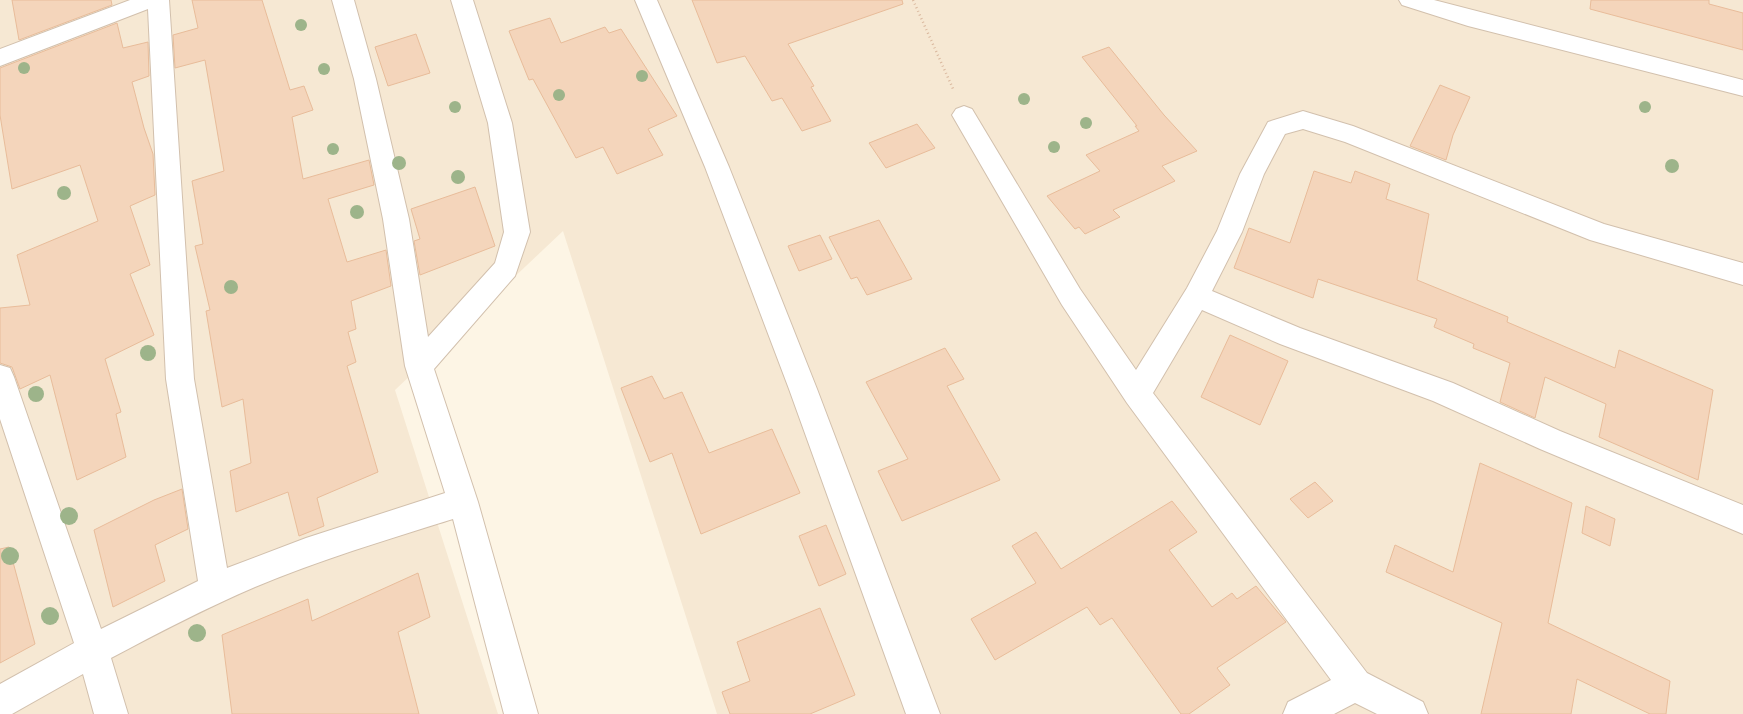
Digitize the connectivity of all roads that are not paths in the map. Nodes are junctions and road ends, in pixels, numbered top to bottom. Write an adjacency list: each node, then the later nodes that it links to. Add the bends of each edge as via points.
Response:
1 (151, 0): 7 (street)
2 (158, 0): 17 (street, via 164,130 178,298 180,379)
3 (343, 0): 12 (street, via 365,79 396,218)
4 (462, 0): 12 (street, via 500,123 517,232 506,268)
5 (646, 0): 24 (street, via 721,176)
6 (1410, 0): 8 (street, via 1468,18)
7 (0, 58)
8 (1743, 88)
9 (964, 115): 14 (street, via 1071,297)
10 (1743, 274): 11 (street, via 1598,233 1353,134 1303,120 1276,128)
11 (1196, 296): 14 (street); 16 (street, via 1290,336 1443,392)
12 (419, 366): 15 (street)
13 (0, 378): 18 (street)
14 (1137, 394): 19 (street)
15 (463, 502): 17 (street, via 307,551); 23 (street)
16 (1743, 520)
17 (215, 589): 18 (street)
18 (93, 651): 20 (street); 22 (street)
19 (1355, 685): 21 (street); 25 (street)
20 (0, 702)
21 (1311, 711)
22 (111, 714)
23 (521, 714)
24 (923, 714)
25 (1411, 714)

